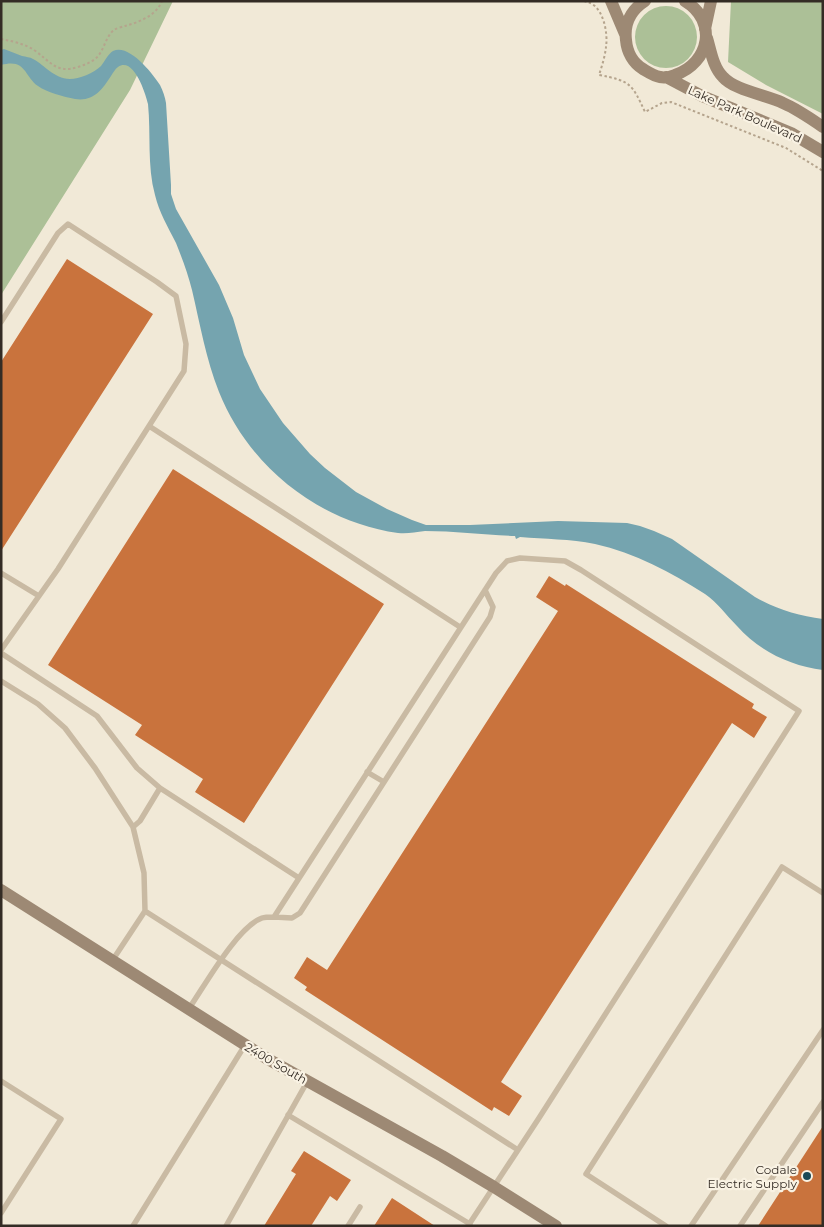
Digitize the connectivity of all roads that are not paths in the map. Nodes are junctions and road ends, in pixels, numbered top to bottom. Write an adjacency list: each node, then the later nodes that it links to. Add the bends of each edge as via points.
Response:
1 (610, 1): 6 (street)
2 (645, 1): 6 (street, via 629,18)
3 (685, 1): 5 (street, Lake Park Boulevard, via 697,11)
4 (711, 1): 5 (street)
5 (706, 33): 7 (street, via 703,52 694,65 680,74); 8 (street, Lake Park Boulevard, via 716,65 726,80 785,104)
6 (625, 34): 7 (street, Lake Park Boulevard, via 626,46 639,66 659,77)
7 (666, 77): 9 (street, Lake Park Boulevard, via 702,96 791,133)
8 (823, 126)
9 (823, 152)
10 (1, 322): 11 (lane, via 58,233 68,224 157,282 176,296 186,344 184,371)
11 (149, 426): 14 (lane); 15 (lane)
12 (1, 573): 14 (lane)
13 (485, 590): 15 (lane); 19 (lane, via 493,607 490,617); 36 (lane, via 507,562 520,558 565,561 800,711)
14 (39, 596): 16 (lane)
15 (460, 628): 18 (lane)
16 (1, 652): 20 (lane, via 97,716 137,768)
17 (1, 681): 21 (lane, via 38,704 65,728)
18 (367, 772): 19 (lane); 22 (lane)
19 (384, 782): 26 (lane, via 300,913 292,918)
20 (160, 788): 21 (lane); 22 (lane)
21 (133, 827): 25 (lane, via 144,873)
22 (299, 878): 26 (lane)
23 (1, 890): 27 (street, 2400 South)
24 (823, 893): 45 (lane, via 782,867 586,1174)
25 (145, 911): 27 (lane); 28 (lane)
26 (274, 917): 28 (lane, via 262,918 249,927 237,937)
27 (112, 961): 29 (street, 2400 South)
28 (221, 961): 29 (lane); 36 (lane)
29 (188, 1010): 31 (street, 2400 South)
30 (823, 1030): 46 (lane)
31 (245, 1045): 33 (street, 2400 South); 41 (lane)
32 (1, 1081): 39 (lane, via 61,1119)
33 (307, 1082): 35 (lane); 37 (street, 2400 South)
34 (823, 1102): 47 (lane)
35 (288, 1115): 40 (lane); 42 (lane)
36 (518, 1150): 37 (lane)
37 (494, 1187): 40 (lane); 44 (street, 2400 South)
38 (360, 1207): 43 (lane)
39 (1, 1213)
40 (469, 1225)
41 (133, 1226)
42 (226, 1226)
43 (348, 1226)
44 (556, 1226)
45 (666, 1226)
46 (691, 1226)
47 (740, 1226)

